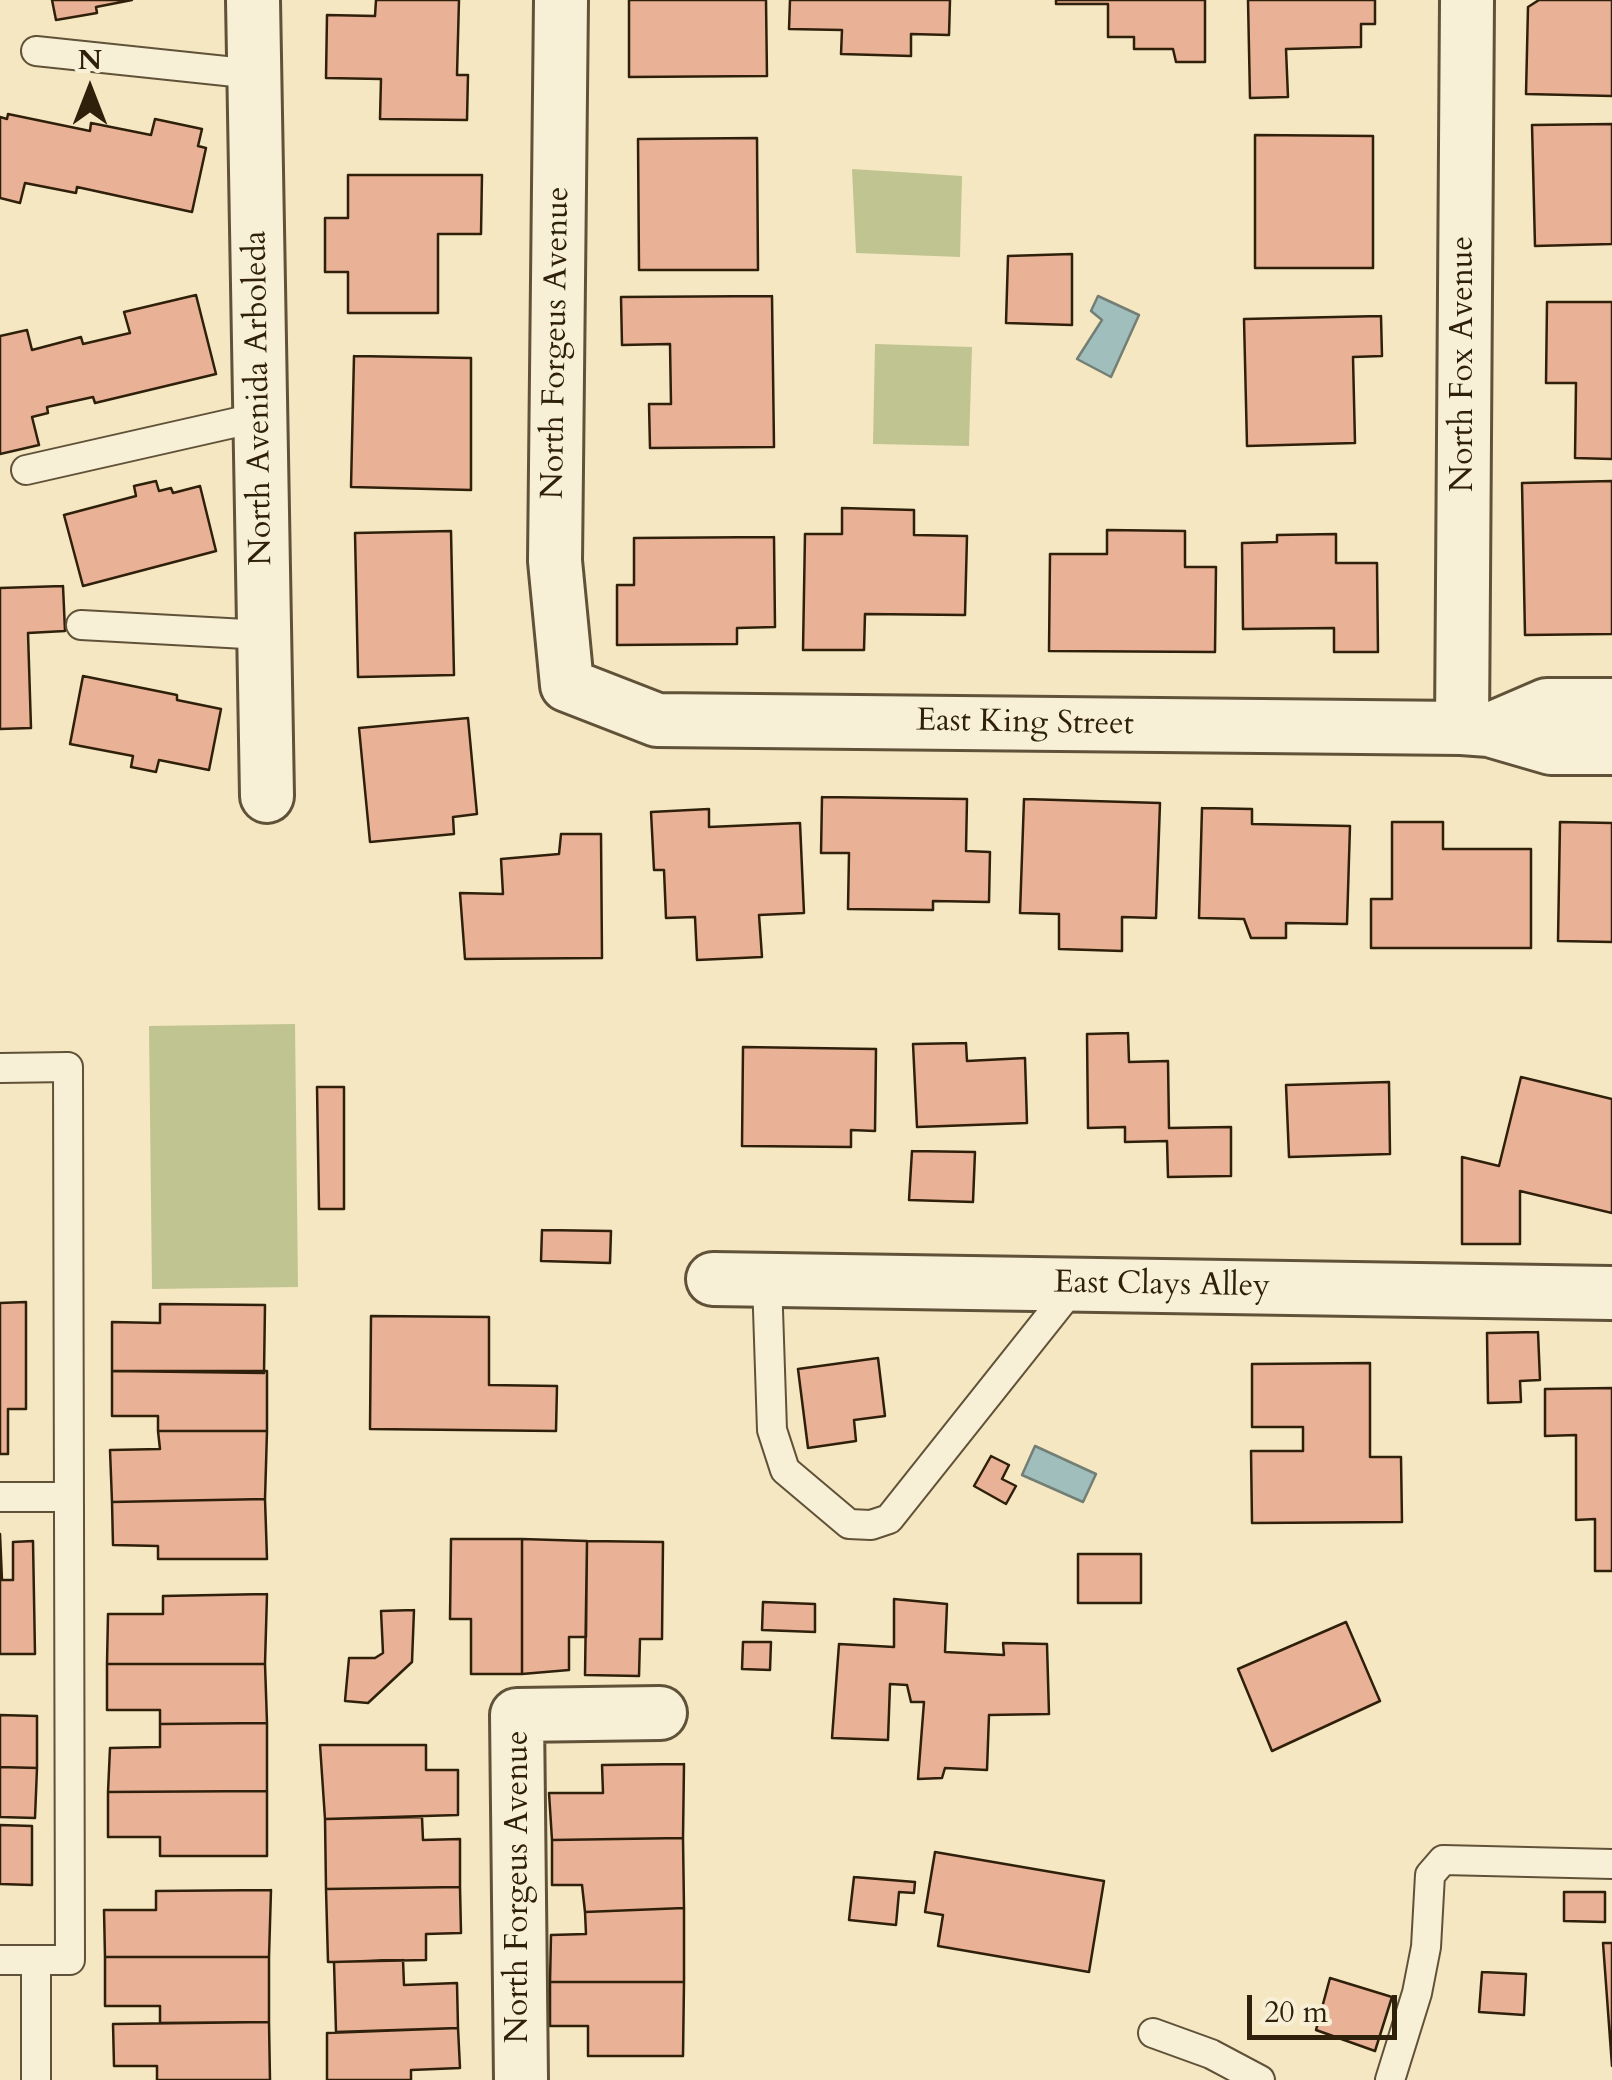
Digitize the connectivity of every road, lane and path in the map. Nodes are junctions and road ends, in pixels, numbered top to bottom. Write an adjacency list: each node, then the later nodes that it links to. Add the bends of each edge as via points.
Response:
1 (252, 0): 5 (street, North Avenida Arboleda)
2 (561, 0): 10 (street, North Forgeus Avenue, via 555,561)
3 (1466, 0): 12 (street, North Fox Avenue)
4 (36, 51): 5 (lane)
5 (254, 74): 6 (street, North Avenida Arboleda)
6 (260, 417): 7 (lane); 9 (street, North Avenida Arboleda)
7 (26, 470)
8 (80, 626): 9 (lane)
9 (264, 636): 14 (street, North Avenida Arboleda)
10 (567, 686): 12 (street, East King Street, via 657,720)
11 (1612, 704): 12 (street, East King Street, via 1547,704)
12 (1476, 729): 13 (street, East King Street, via 1551,748)
13 (1612, 748)
14 (266, 796)
15 (0, 1068): 21 (lane, via 68,1068)
16 (713, 1279): 17 (street, East Clays Alley)
17 (767, 1280): 18 (street, East Clays Alley); 18 (lane, via 772,1430 785,1470 849,1524 889,1519)
18 (1075, 1285): 19 (street, East Clays Alley)
19 (1612, 1293)
20 (0, 1497): 21 (lane)
21 (68, 1497): 25 (lane, via 70,1960)
22 (660, 1713): 28 (street, North Forgeus Avenue, via 517,1715)
23 (1612, 1864): 30 (lane, via 1443,1860 1430,1875 1417,1993)
24 (0, 1960): 25 (lane)
25 (36, 1960): 27 (lane)
26 (1153, 2033): 29 (lane)
27 (36, 2080)
28 (520, 2080)
29 (1260, 2080)
30 (1390, 2080)

